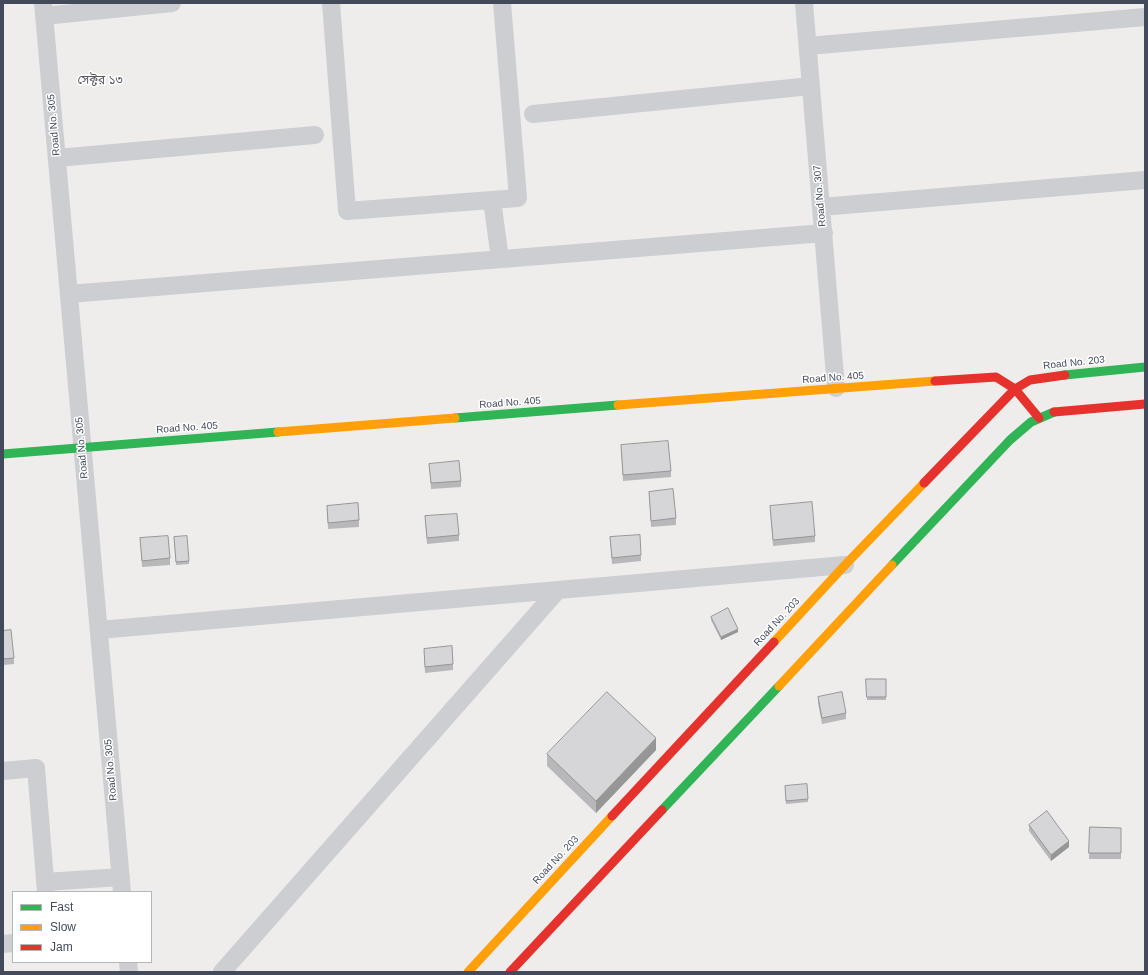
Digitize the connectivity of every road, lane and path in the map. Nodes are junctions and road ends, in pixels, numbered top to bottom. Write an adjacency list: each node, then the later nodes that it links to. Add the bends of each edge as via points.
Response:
1 (172, 3): 5 (street)
2 (331, 3): 13 (street, via 347,211)
3 (502, 3): 13 (street, via 518,198)
4 (804, 3): 7 (street, Road No. 307)
5 (44, 9): 11 (street, Road No. 305)
6 (1145, 17): 7 (street)
7 (808, 46): 8 (street, Road No. 307)
8 (811, 86): 9 (street); 14 (street, Road No. 307)
9 (533, 114)
10 (315, 135): 11 (street)
11 (57, 158): 17 (street, Road No. 305)
12 (1145, 180): 14 (street)
13 (492, 200): 16 (street)
14 (821, 207): 15 (street, Road No. 307)
15 (824, 233): 16 (street); 19 (street, Road No. 307)
16 (500, 259): 17 (street)
17 (69, 294): 23 (street, Road No. 305)
18 (1145, 367): 20 (street, Road No. 203, via 1051,376 1030,380)
19 (836, 388): 20 (street, Road No. 405, via 996,377); 23 (street, Road No. 405)
20 (1015, 389): 22 (street, Road No. 405); 25 (street, Road No. 203, via 990,420)
21 (1145, 404): 22 (street, via 1055,412)
22 (1039, 418): 33 (street, via 1007,437)
23 (82, 448): 24 (street, Road No. 405); 27 (street, Road No. 305)
24 (3, 454)
25 (845, 565): 26 (street); 32 (street, Road No. 203)
26 (557, 591): 27 (street); 31 (street)
27 (99, 630): 29 (street, Road No. 305)
28 (3, 771): 30 (street, via 36,768)
29 (121, 885): 30 (street)
30 (46, 887)
31 (222, 972)
32 (468, 972)
33 (510, 972)

